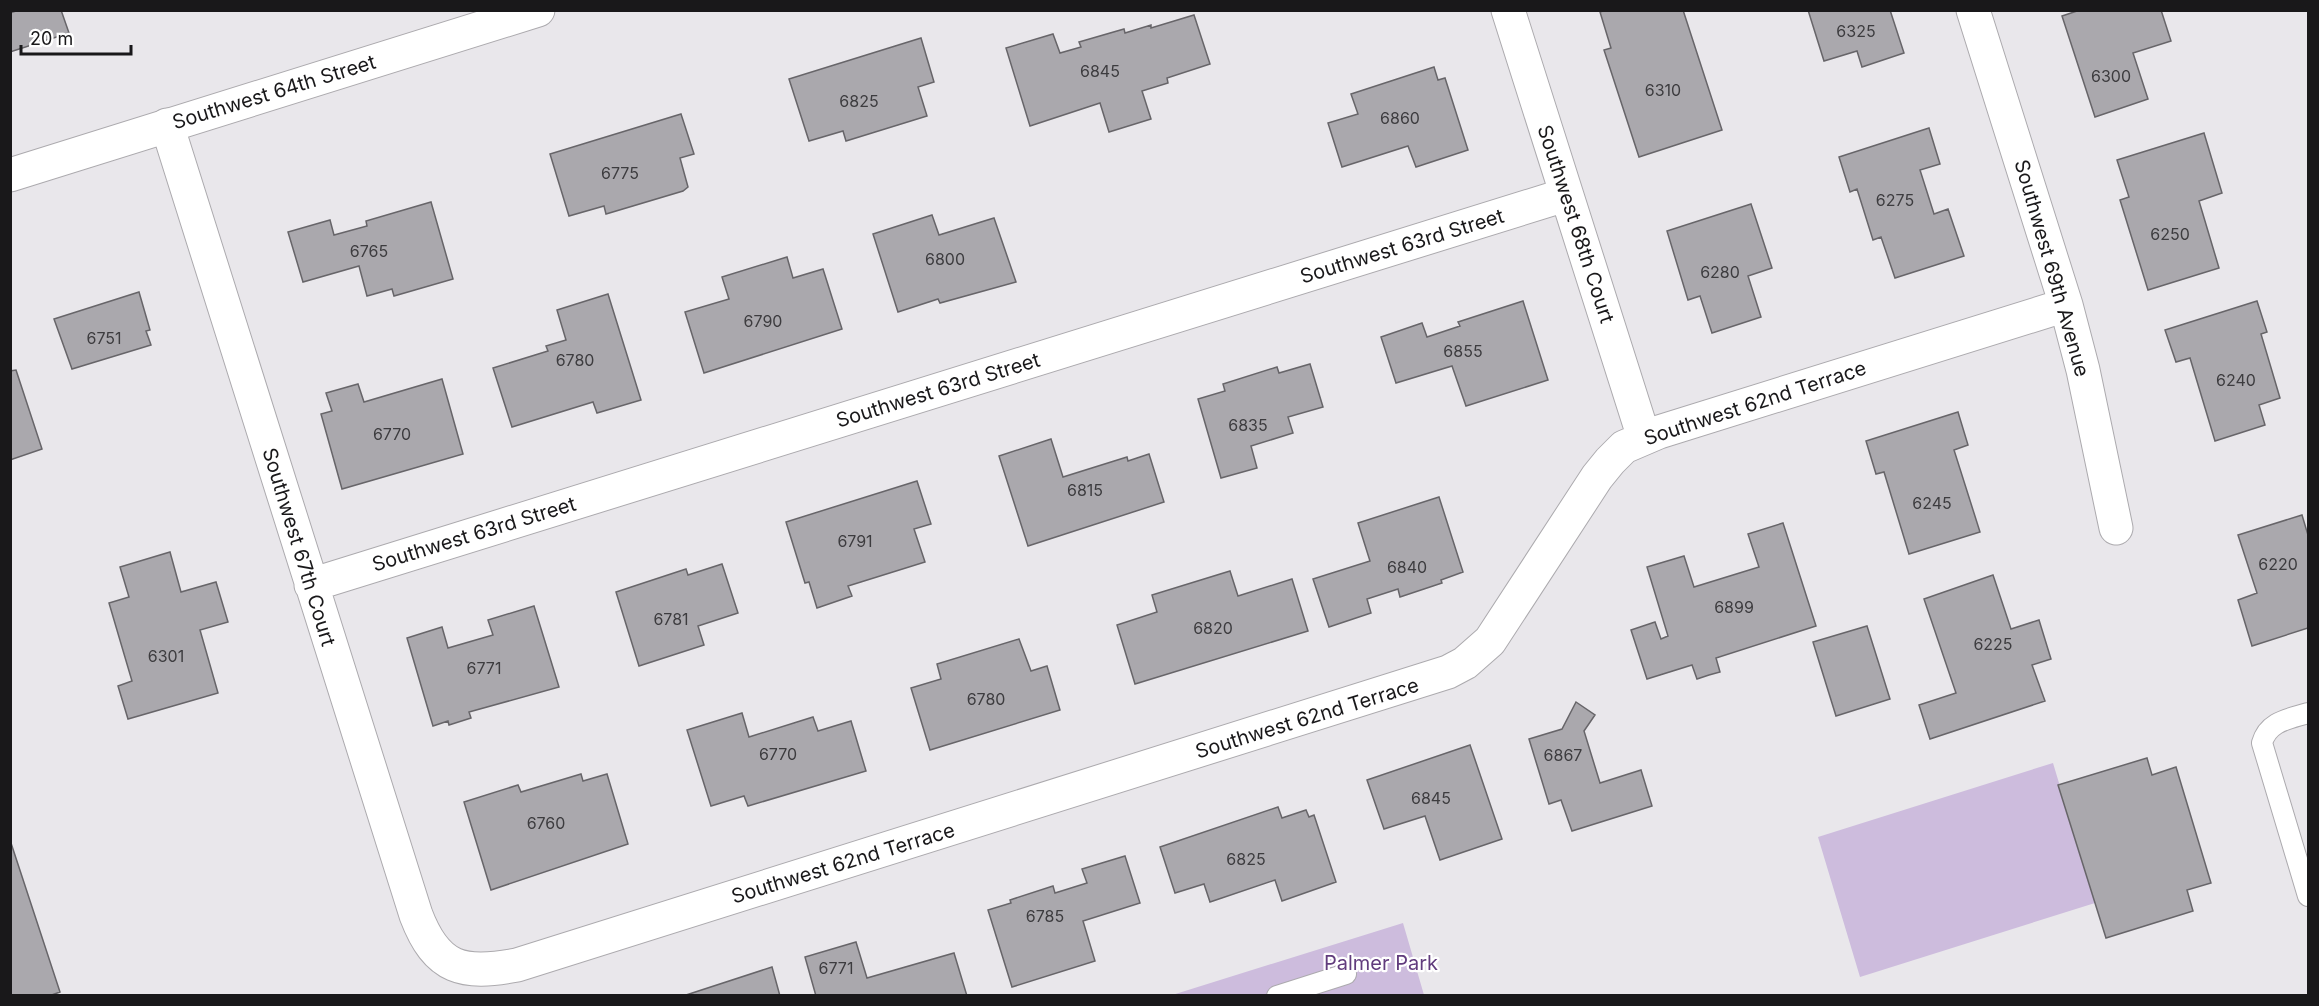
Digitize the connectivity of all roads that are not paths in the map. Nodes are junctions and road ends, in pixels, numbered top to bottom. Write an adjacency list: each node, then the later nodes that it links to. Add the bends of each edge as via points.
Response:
1 (538, 10): 4 (street, Southwest 64th Street)
2 (1508, 10): 6 (street, Southwest 68th Court)
3 (1973, 10): 7 (street, Southwest 69th Avenue)
4 (167, 125): 5 (street, Southwest 64th Street); 10 (street, Southwest 67th Court)
5 (10, 175)
6 (1565, 195): 8 (street, Southwest 68th Court); 10 (street, Southwest 63rd Street)
7 (2066, 305): 8 (street, Southwest 62nd Terrace); 9 (street, Southwest 69th Avenue)
8 (1644, 438): 13 (street, Southwest 62nd Terrace, via 1624,447 1597,477 1490,641 1448,672 517,965 482,971)
9 (2116, 528)
10 (311, 585): 13 (street, Southwest 67th Court, via 416,915 436,952)
11 (2308, 713): 12 (lane, via 2280,721 2271,727 2262,743)
12 (2308, 896)
13 (446, 960)
14 (1346, 974): 15 (lane)
15 (1277, 996)

